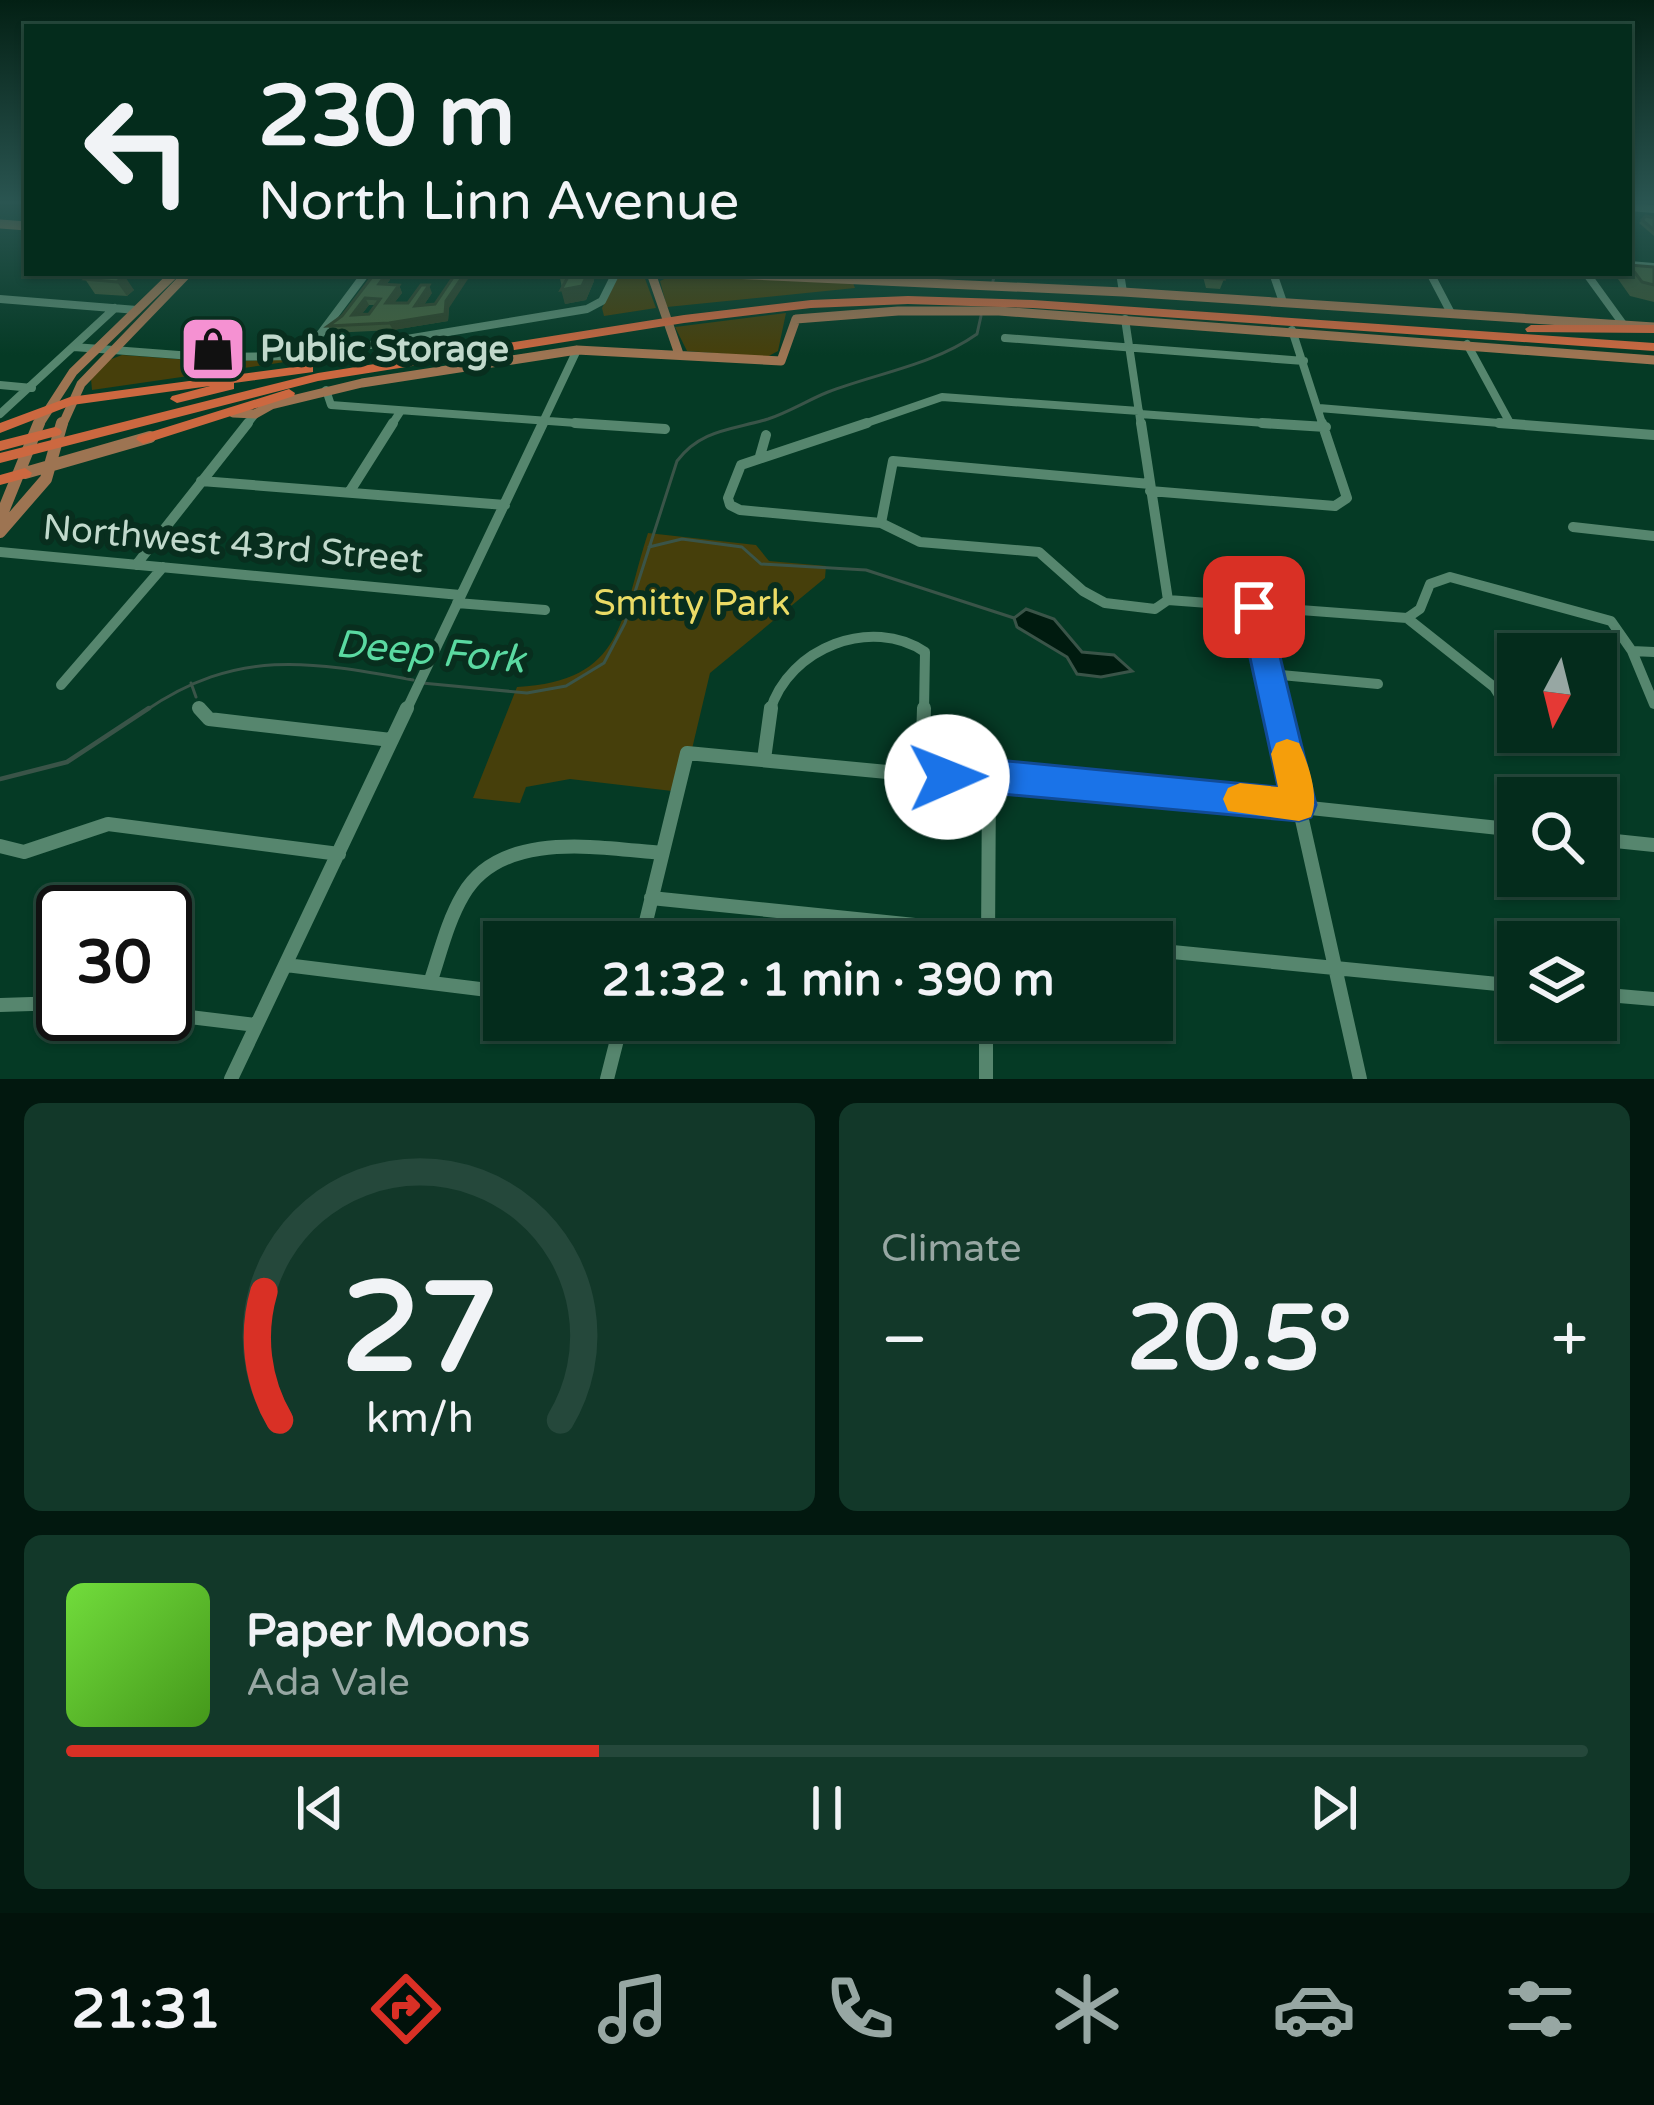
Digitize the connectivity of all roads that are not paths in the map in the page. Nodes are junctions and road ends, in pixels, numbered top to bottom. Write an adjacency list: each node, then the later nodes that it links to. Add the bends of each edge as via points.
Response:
1 (172, 276): 11 (main road)
2 (185, 276): 15 (main road)
3 (364, 276): 41 (street)
4 (615, 276): 41 (street, via 604,299 587,310)
5 (652, 276): 27 (main road)
6 (820, 276): 12 (main road)
7 (1120, 276): 12 (street)
8 (1275, 276): 14 (street)
9 (1432, 276): 18 (street)
10 (1588, 276): 22 (street)
11 (162, 285): 15 (main road); 17 (main road)
12 (1123, 292): 14 (main road)
13 (0, 299): 16 (street)
14 (1283, 302): 18 (main road)
15 (160, 304): 24 (main road)
16 (115, 308): 17 (street); 32 (street)
17 (137, 310): 24 (main road); 34 (main road)
18 (1451, 314): 22 (main road)
19 (682, 315): 21 (highway); 25 (highway, via 797,296 941,292); 28 (highway, via 948,301)
20 (1125, 319): 26 (main road); 33 (street); 38 (main road, via 931,310 794,321 780,366)
21 (649, 320): 39 (highway); 41 (highway)
22 (1623, 324): 23 (main road)
23 (1654, 328): 25 (highway)
24 (135, 329): 35 (main road)
25 (1521, 329): 30 (highway)
26 (1292, 330): 31 (main road); 40 (street)
27 (673, 336): 37 (main road); 38 (main road)
28 (1501, 336): 30 (highway); 42 (highway)
29 (1005, 338): 33 (street)
30 (1654, 343)
31 (1467, 344): 42 (main road); 57 (street)
32 (74, 347): 34 (street); 45 (street)
33 (1130, 347): 40 (street); 52 (street)
34 (98, 349): 35 (street); 50 (main road)
35 (114, 350): 41 (street); 43 (main road)
36 (577, 350): 37 (main road); 46 (main road); 55 (street)
37 (650, 352): 38 (main road)
38 (679, 354)
39 (432, 357): 60 (highway); 64 (highway)
40 (1304, 361): 49 (street)
41 (306, 362): 47 (highway); 60 (highway)
42 (1654, 362)
43 (81, 384): 47 (highway); 48 (main road)
44 (0, 385): 45 (street)
45 (32, 388): 53 (street)
46 (326, 390): 51 (street, via 332,405); 54 (main road)
47 (101, 396): 48 (highway)
48 (70, 401): 50 (highway); 56 (main road)
49 (1319, 408): 57 (street); 58 (street)
50 (44, 412): 56 (highway); 59 (highway); 66 (main road)
51 (400, 412): 55 (street); 75 (street)
52 (1140, 412): 58 (street); 67 (street, via 942,397); 74 (street)
53 (0, 414)
54 (255, 414): 64 (main road, via 235,412); 72 (street)
55 (543, 421): 61 (street); 77 (street)
56 (63, 422): 69 (main road)
57 (1510, 423): 63 (street)
58 (1326, 427): 74 (street, via 1347,498 1335,506)
59 (0, 428)
60 (87, 429): 65 (highway)
61 (665, 429)
62 (766, 434): 67 (street)
63 (1654, 435)
64 (143, 439): 68 (main road)
65 (2, 451)
66 (30, 456): 69 (main road); 70 (main road)
67 (760, 456): 79 (street, via 736,469 730,505)
68 (76, 459): 69 (main road); 71 (main road)
69 (53, 465): 70 (main road); 71 (main road)
70 (25, 473): 73 (highway); 76 (main road)
71 (46, 479): 81 (main road)
72 (201, 481): 75 (street); 84 (street)
73 (0, 482): 76 (highway)
74 (1150, 488): 79 (street, via 893,461); 87 (street)
75 (350, 491): 77 (street)
76 (15, 494): 78 (main road)
77 (505, 506): 86 (street)
78 (0, 519)
79 (881, 523): 87 (street, via 920,542 1039,552 1106,604 1155,609)
80 (1573, 527): 82 (street)
81 (0, 532)
82 (1654, 536)
83 (0, 553): 84 (street, Northwest 43rd Street)
84 (136, 565): 85 (street, Northwest 43rd Street)
85 (163, 567): 86 (street, Northwest 43rd Street); 95 (street)
86 (459, 599): 89 (street, Northwest 43rd Street); 99 (street)
87 (1168, 600): 88 (street)
88 (1254, 607): 90 (street); 93 (street)
89 (545, 610)
90 (1407, 618): 91 (street, via 1430,584 1450,577 1611,621); 96 (street)
91 (1632, 651): 92 (street); 97 (street)
92 (1654, 652)
93 (1270, 674): 94 (street); 103 (street)
94 (1378, 684)
95 (61, 685)
96 (1497, 692)
97 (1654, 704)
98 (200, 708): 99 (street, via 209,719)
99 (391, 740): 108 (street)
100 (764, 759): 101 (street); 101 (street, via 774,696 831,642 851,634 911,640 925,652); 109 (street, via 687,753)
101 (922, 774): 102 (street)
102 (988, 780): 103 (street); 113 (street)
103 (1299, 805): 104 (street); 116 (street)
104 (1497, 828)
105 (1617, 841): 106 (street)
106 (1654, 845)
107 (0, 847): 108 (street, via 24,852 108,824)
108 (339, 854): 115 (street)
109 (662, 854): 110 (street); 117 (street, via 573,845 506,859 478,874)
110 (652, 898): 111 (street); 112 (street)
111 (646, 921)
112 (850, 921)
113 (988, 921)
114 (1173, 952): 116 (street)
115 (286, 965): 117 (street); 125 (street)
116 (1336, 969): 118 (street); 131 (street)
117 (430, 982): 119 (street)
118 (1497, 984)
119 (483, 989)
120 (1617, 996): 121 (street)
121 (1654, 999)
122 (36, 1004): 123 (street)
123 (0, 1005)
124 (192, 1017): 125 (street)
125 (256, 1024): 128 (street)
126 (617, 1041): 129 (street)
127 (986, 1041): 130 (street)
128 (231, 1079)
129 (608, 1079)
130 (986, 1079)
131 (1360, 1079)

